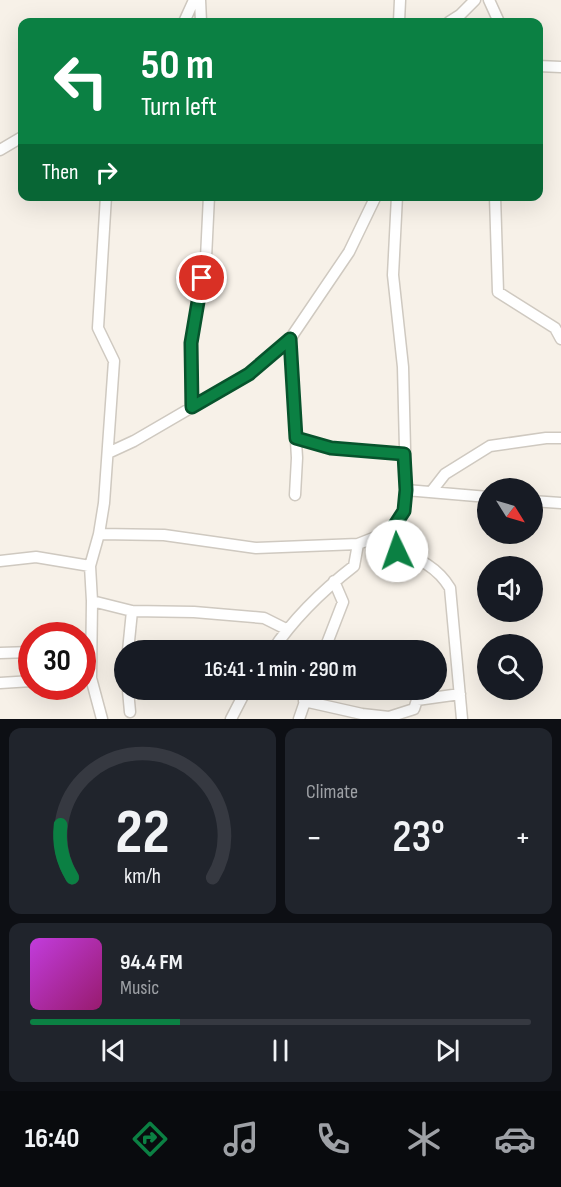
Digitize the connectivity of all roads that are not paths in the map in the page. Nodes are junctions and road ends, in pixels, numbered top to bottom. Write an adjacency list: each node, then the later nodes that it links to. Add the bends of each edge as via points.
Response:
1 (194, 0): 6 (street)
2 (200, 0): 7 (street)
3 (400, 0): 8 (street)
4 (475, 0): 9 (street)
5 (489, 0): 10 (street)
6 (186, 18)
7 (201, 18)
8 (399, 18)
9 (455, 18)
10 (497, 18)
11 (543, 66): 12 (street)
12 (561, 68)
13 (18, 139): 14 (street)
14 (0, 150)
15 (106, 201): 25 (street, via 98,328 114,361)
16 (209, 201): 22 (street, via 206,258 191,343)
17 (374, 201): 20 (street, via 349,252)
18 (397, 201): 26 (street, via 393,275 403,368)
19 (495, 201): 21 (street, via 498,292 555,328)
20 (290, 339): 22 (street, via 249,374); 23 (street)
21 (561, 339)
22 (192, 407): 25 (street)
23 (296, 438): 26 (street, via 331,448); 29 (street)
24 (561, 438): 28 (street, via 490,446 445,474)
25 (108, 453): 34 (street)
26 (404, 454): 27 (street)
27 (406, 490): 28 (street); 33 (street, via 404,511)
28 (431, 492): 30 (street)
29 (295, 495)
30 (477, 496)
31 (543, 502): 32 (street)
32 (561, 503)
33 (391, 531): 35 (street); 50 (street, via 397,551 419,558 443,576 450,588)
34 (99, 534): 35 (street, via 164,535 256,548); 37 (street)
35 (358, 544): 38 (street, via 354,566)
36 (0, 561): 37 (street, via 36,557)
37 (90, 566): 39 (street)
38 (334, 581): 42 (street); 45 (street, via 343,602)
39 (92, 602): 40 (street); 41 (street)
40 (132, 611): 42 (street, via 264,618); 43 (street)
41 (89, 622)
42 (286, 629): 44 (street)
43 (129, 640)
44 (279, 640)
45 (328, 640)
46 (0, 652): 47 (street)
47 (18, 652)
48 (18, 682): 49 (street)
49 (0, 683)
50 (460, 694): 54 (street, via 417,700 414,709 389,717); 59 (street)
51 (95, 700): 56 (street)
52 (129, 700): 55 (street)
53 (241, 700): 57 (street)
54 (304, 701): 58 (street)
55 (130, 712)
56 (102, 719)
57 (231, 719)
58 (299, 719)
59 (462, 719)

